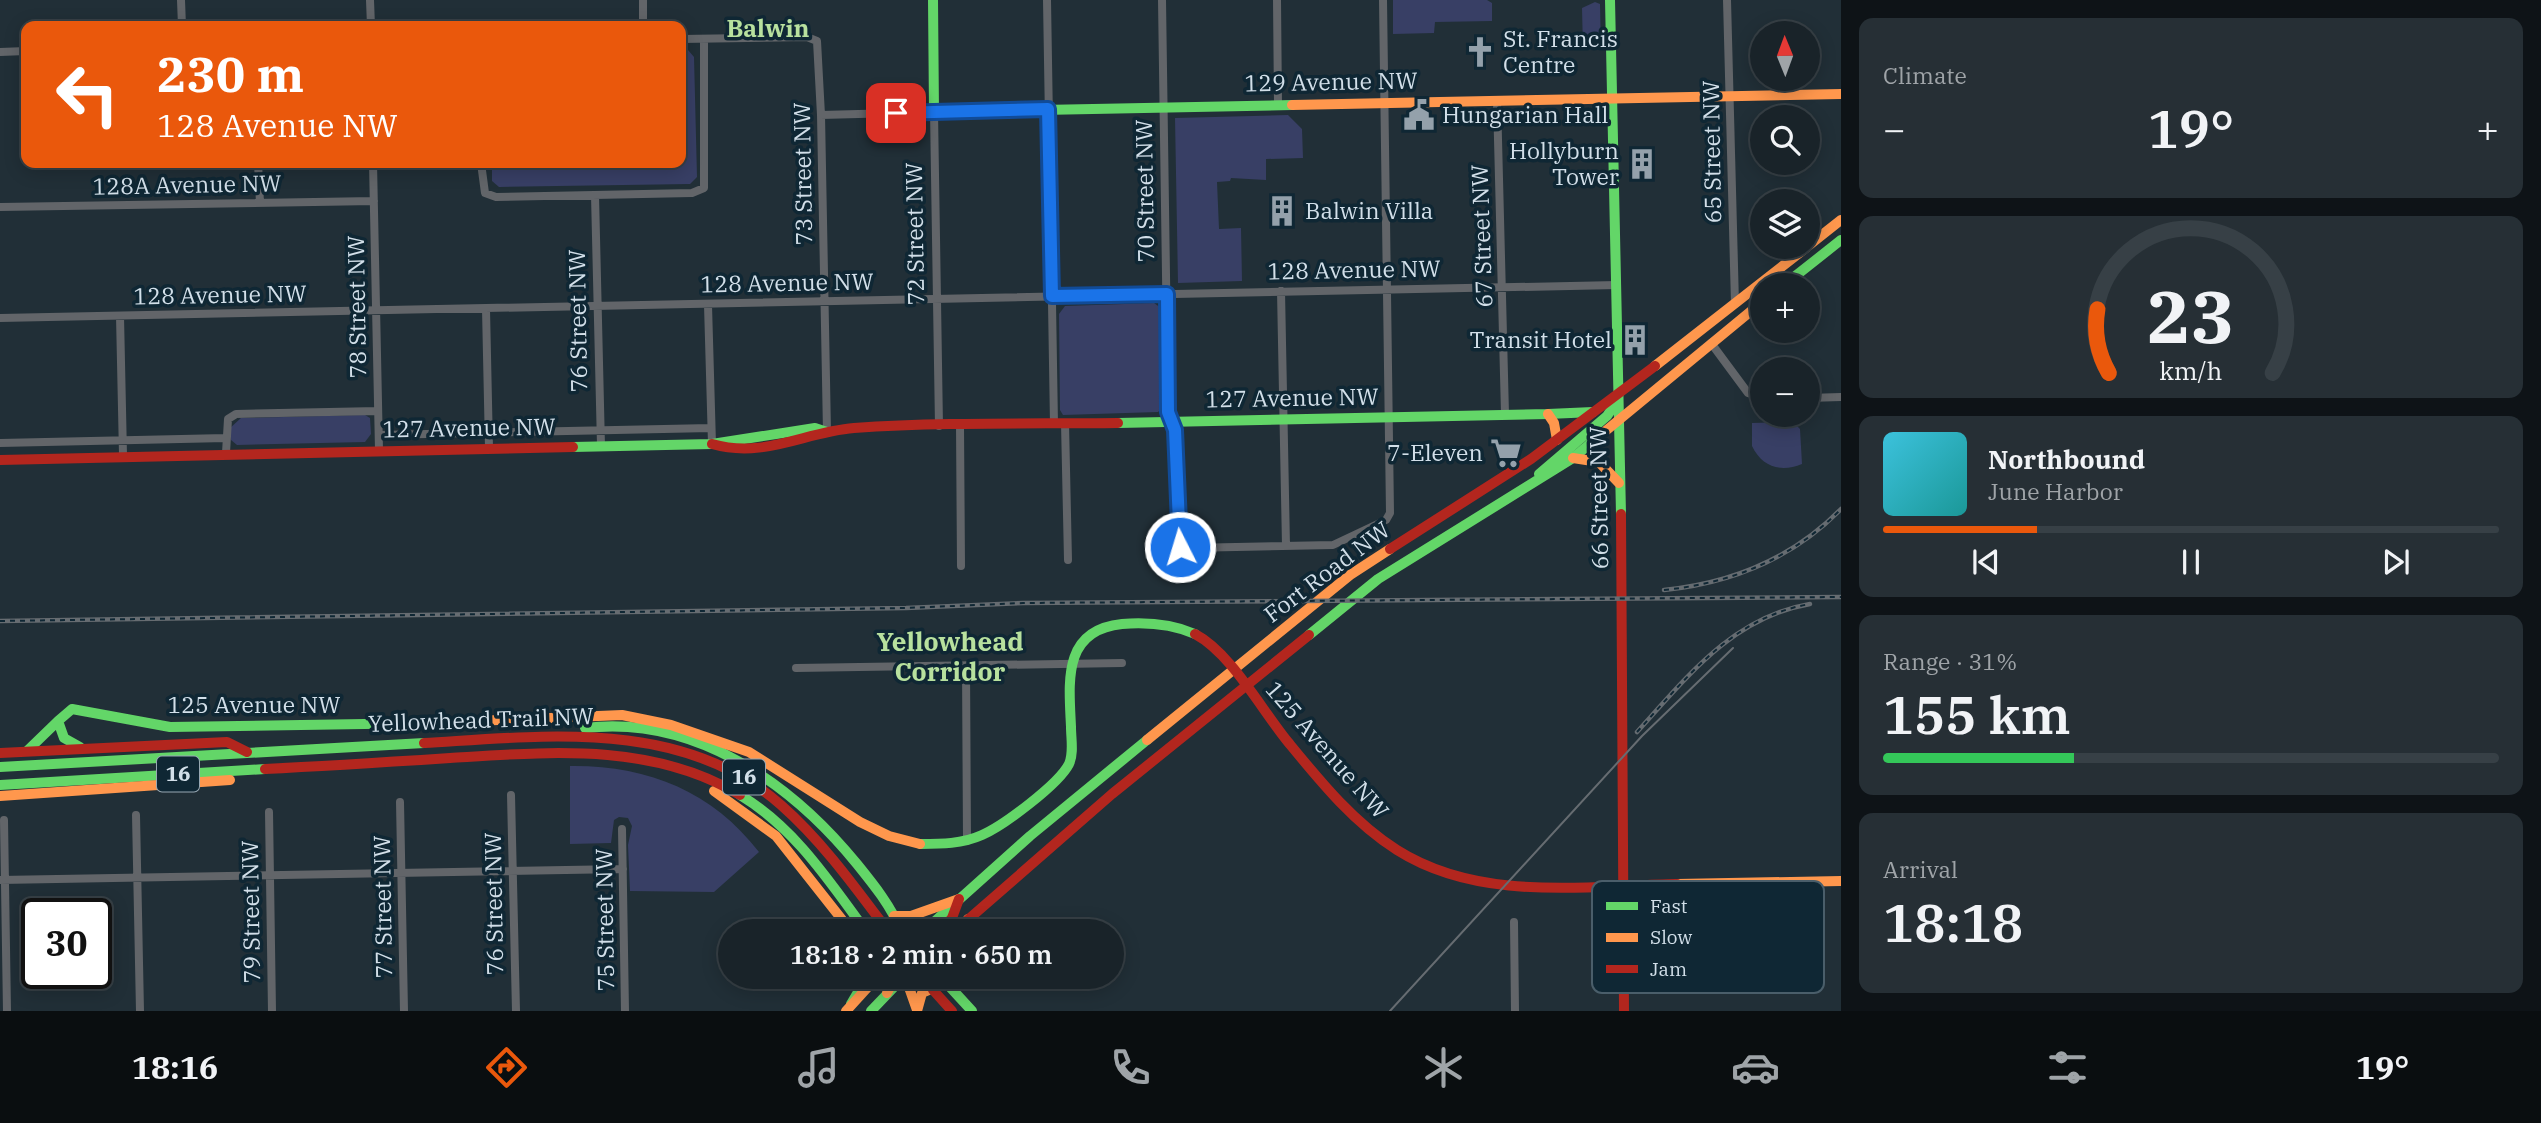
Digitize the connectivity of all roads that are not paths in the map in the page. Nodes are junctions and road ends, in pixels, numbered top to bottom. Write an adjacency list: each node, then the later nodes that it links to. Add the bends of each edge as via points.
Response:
1 (181, 0): 11 (street)
2 (370, 0): 12 (street)
3 (643, 0): 13 (street)
4 (933, 0): 26 (main road, 72 Street NW)
5 (1047, 0): 25 (street)
6 (1162, 0): 24 (street, 70 Street NW)
7 (1276, 0): 23 (street)
8 (1383, 0): 22 (street)
9 (1610, 0): 20 (main road, 66 Street NW)
10 (1727, 0): 19 (street, 65 Street NW)
11 (182, 21)
12 (371, 21)
13 (643, 21)
14 (704, 38): 15 (street); 27 (street, 73 Street NW, via 807,37 817,41); 31 (street, via 704,188 692,193)
15 (686, 39)
16 (21, 51): 17 (street)
17 (0, 52)
18 (1841, 94): 19 (main road, 129 Avenue NW)
19 (1729, 96): 20 (main road, 129 Avenue NW); 48 (street, 65 Street NW)
20 (1612, 98): 21 (main road, 129 Avenue NW); 40 (main road, 66 Street NW)
21 (1497, 100): 22 (main road, 129 Avenue NW); 41 (street, 67 Street NW)
22 (1384, 102): 23 (main road, 129 Avenue NW); 42 (street)
23 (1278, 104): 24 (main road, 129 Avenue NW)
24 (1163, 106): 25 (main road, 129 Avenue NW); 44 (street, 70 Street NW)
25 (1048, 109): 26 (main road, 129 Avenue NW); 45 (street)
26 (934, 112): 27 (street, 129 Avenue NW); 46 (street, 72 Street NW)
27 (821, 115): 47 (street, 73 Street NW)
28 (258, 168): 33 (street)
29 (373, 168): 32 (street, 78 Street NW)
30 (482, 168): 31 (street, via 485,193 496,197)
31 (595, 195): 50 (street, 76 Street NW)
32 (374, 201): 33 (street, 128A Avenue NW); 52 (street, 78 Street NW)
33 (260, 202): 34 (street, 128A Avenue NW)
34 (0, 207)
35 (1841, 220): 36 (main road, Fort Road NW)
36 (1820, 237)
37 (1841, 240): 39 (main road)
38 (1792, 259): 48 (main road, Fort Road NW)
39 (1799, 273)
40 (1617, 285): 41 (street, 128 Avenue NW); 58 (main road, 66 Street NW)
41 (1502, 286): 42 (street, 128 Avenue NW); 64 (street, 67 Street NW)
42 (1389, 289): 43 (street, 128 Avenue NW); 66 (street)
43 (1281, 291): 44 (street, 128 Avenue NW); 67 (street)
44 (1167, 294): 45 (street, 128 Avenue NW); 68 (street, 70 Street NW, via 1168,412)
45 (1052, 296): 46 (street, 128 Avenue NW); 70 (street)
46 (937, 299): 47 (street, 128 Avenue NW); 72 (street, 72 Street NW)
47 (824, 302): 49 (street, 128 Avenue NW); 75 (street, 73 Street NW)
48 (1735, 303): 56 (main road, Fort Road NW)
49 (708, 304): 50 (street, 128 Avenue NW); 73 (street)
50 (597, 307): 51 (street, 128 Avenue NW); 74 (street, 76 Street NW)
51 (486, 309): 52 (street, 128 Avenue NW); 76 (street)
52 (376, 311): 54 (street, 128 Avenue NW); 62 (street, 78 Street NW)
53 (1750, 312): 57 (main road, Fort Road NW)
54 (120, 316): 55 (street, 128 Avenue NW); 79 (street)
55 (0, 318)
56 (1705, 327): 58 (main road, Fort Road NW); 69 (main road)
57 (1711, 343): 59 (street); 69 (main road, Fort Road NW)
58 (1620, 394): 63 (main road, Fort Road NW); 69 (main road, 66 Street NW); 91 (main road, via 1607,416)
59 (1750, 394)
60 (1841, 397): 61 (street)
61 (1820, 398)
62 (378, 411): 77 (street, 78 Street NW); 78 (street, 127 Avenue NW, via 236,414 228,419)
63 (1596, 411): 65 (main road, 127 Avenue NW); 80 (main road, Fort Road NW)
64 (1504, 414): 65 (main road, 127 Avenue NW); 66 (main road, 127 Avenue NW)
65 (1548, 414): 80 (main road)
66 (1390, 417): 67 (main road, 127 Avenue NW); 92 (street, via 1391,508 1386,520 1333,545)
67 (1283, 419): 68 (main road, 127 Avenue NW); 92 (street)
68 (1172, 421): 70 (main road, 127 Avenue NW); 92 (street, 70 Street NW, via 1180,547)
69 (1618, 423): 88 (main road, Fort Road NW); 90 (main road, 66 Street NW)
70 (1059, 424): 71 (main road, 127 Avenue NW); 93 (street)
71 (960, 425): 72 (main road, 127 Avenue NW); 94 (street)
72 (939, 426): 75 (main road, 127 Avenue NW)
73 (711, 429): 74 (street, 127 Avenue NW); 82 (street)
74 (600, 431): 76 (street, 127 Avenue NW); 83 (street, 76 Street NW)
75 (827, 432): 82 (main road, 127 Avenue NW, via 815,439 761,447 723,449)
76 (488, 433): 77 (street, 127 Avenue NW); 84 (street)
77 (379, 435): 85 (street, 78 Street NW)
78 (226, 438): 79 (street); 86 (street)
79 (123, 440): 81 (street); 87 (street)
80 (1556, 440): 99 (main road, Fort Road NW, via 1350,575)
81 (0, 443)
82 (712, 444): 83 (main road, 127 Avenue NW)
83 (601, 446): 84 (main road, 127 Avenue NW)
84 (489, 448): 85 (main road, 127 Avenue NW)
85 (379, 450): 86 (main road, 127 Avenue NW)
86 (226, 453): 87 (main road, 127 Avenue NW)
87 (123, 455): 89 (main road, 127 Avenue NW)
88 (1573, 458): 90 (main road, via 1599,463); 91 (main road, Fort Road NW)
89 (0, 460)
90 (1619, 483): 125 (main road, 66 Street NW)
91 (1523, 489): 100 (main road, Fort Road NW, via 1389,571)
92 (1286, 546)
93 (1068, 560)
94 (961, 566)
95 (1122, 663): 96 (street)
96 (1071, 664): 97 (street); 99 (main road, 125 Avenue NW, via 1077,646 1093,630 1116,623 1157,623 1200,635); 118 (main road, 125 Avenue NW, via 1070,762 1036,795 990,830)
97 (966, 666): 98 (street); 118 (street)
98 (796, 668)
99 (1234, 670): 100 (main road, 125 Avenue NW); 127 (main road, Fort Road NW)
100 (1246, 687): 126 (main road, 125 Avenue NW, via 1353,817 1413,862 1460,880 1504,887); 135 (main road, Fort Road NW, via 1089,813)
101 (58, 721): 103 (main road, via 61,737); 104 (main road); 118 (main road, 125 Avenue NW, via 72,709 170,727 622,715 687,727 723,740 880,834 936,846)
102 (539, 736): 106 (main road, Yellowhead Trail NW / 16); 128 (main road, via 627,726 724,751 760,770 814,814 839,840); 131 (main road, Yellowhead Trail NW / 16, via 593,735 658,743 701,756 747,779 786,807 819,840)
103 (85, 749): 104 (main road); 106 (main road, via 227,742)
104 (27, 751): 105 (main road)
105 (0, 753)
106 (248, 753): 109 (main road, Yellowhead Trail NW / 16)
107 (540, 753): 108 (main road, Yellowhead Trail NW / 16); 129 (main road, via 647,766 709,788 776,836); 130 (main road, Yellowhead Trail NW / 16, via 605,752 648,758 722,785 754,804 795,839)
108 (356, 764): 110 (main road, Yellowhead Trail NW / 16); 112 (main road, via 178,786)
109 (0, 767)
110 (0, 785)
111 (511, 795): 120 (street, 76 Street NW)
112 (0, 796)
113 (400, 802): 121 (street, 77 Street NW)
114 (268, 812): 122 (street, 79 Street NW)
115 (136, 815): 123 (street)
116 (4, 820): 124 (street)
117 (622, 829): 119 (street, 75 Street NW)
118 (967, 841)
119 (623, 869): 120 (street); 154 (street, 75 Street NW)
120 (513, 871): 121 (street); 153 (street, 76 Street NW)
121 (401, 873): 122 (street); 152 (street, 77 Street NW)
122 (270, 875): 123 (street); 151 (street, 79 Street NW)
123 (137, 878): 124 (street); 150 (street)
124 (3, 880): 149 (street)
125 (1624, 881)
126 (1592, 886)
127 (959, 899): 128 (main road, via 911,916); 133 (main road, Fort Road NW); 134 (main road)
128 (894, 916): 132 (main road)
129 (840, 919)
130 (857, 919)
131 (879, 919)
132 (895, 919)
133 (937, 919)
134 (951, 919)
135 (968, 919)
136 (1514, 922): 158 (street)
137 (860, 989): 147 (main road)
138 (867, 989): 147 (main road)
139 (889, 989): 145 (main road)
140 (892, 989): 145 (main road)
141 (911, 989): 148 (main road)
142 (930, 989): 148 (main road, via 922,993)
143 (954, 989): 157 (main road)
144 (933, 990): 156 (main road)
145 (887, 993): 155 (main road)
146 (1625, 993): 159 (main road, 66 Street NW)
147 (849, 1008)
148 (922, 1009)
149 (7, 1011)
150 (140, 1011)
151 (272, 1011)
152 (404, 1011)
153 (516, 1011)
154 (625, 1011)
155 (871, 1011)
156 (952, 1011)
157 (972, 1011)
158 (1515, 1011)
159 (1626, 1011)

